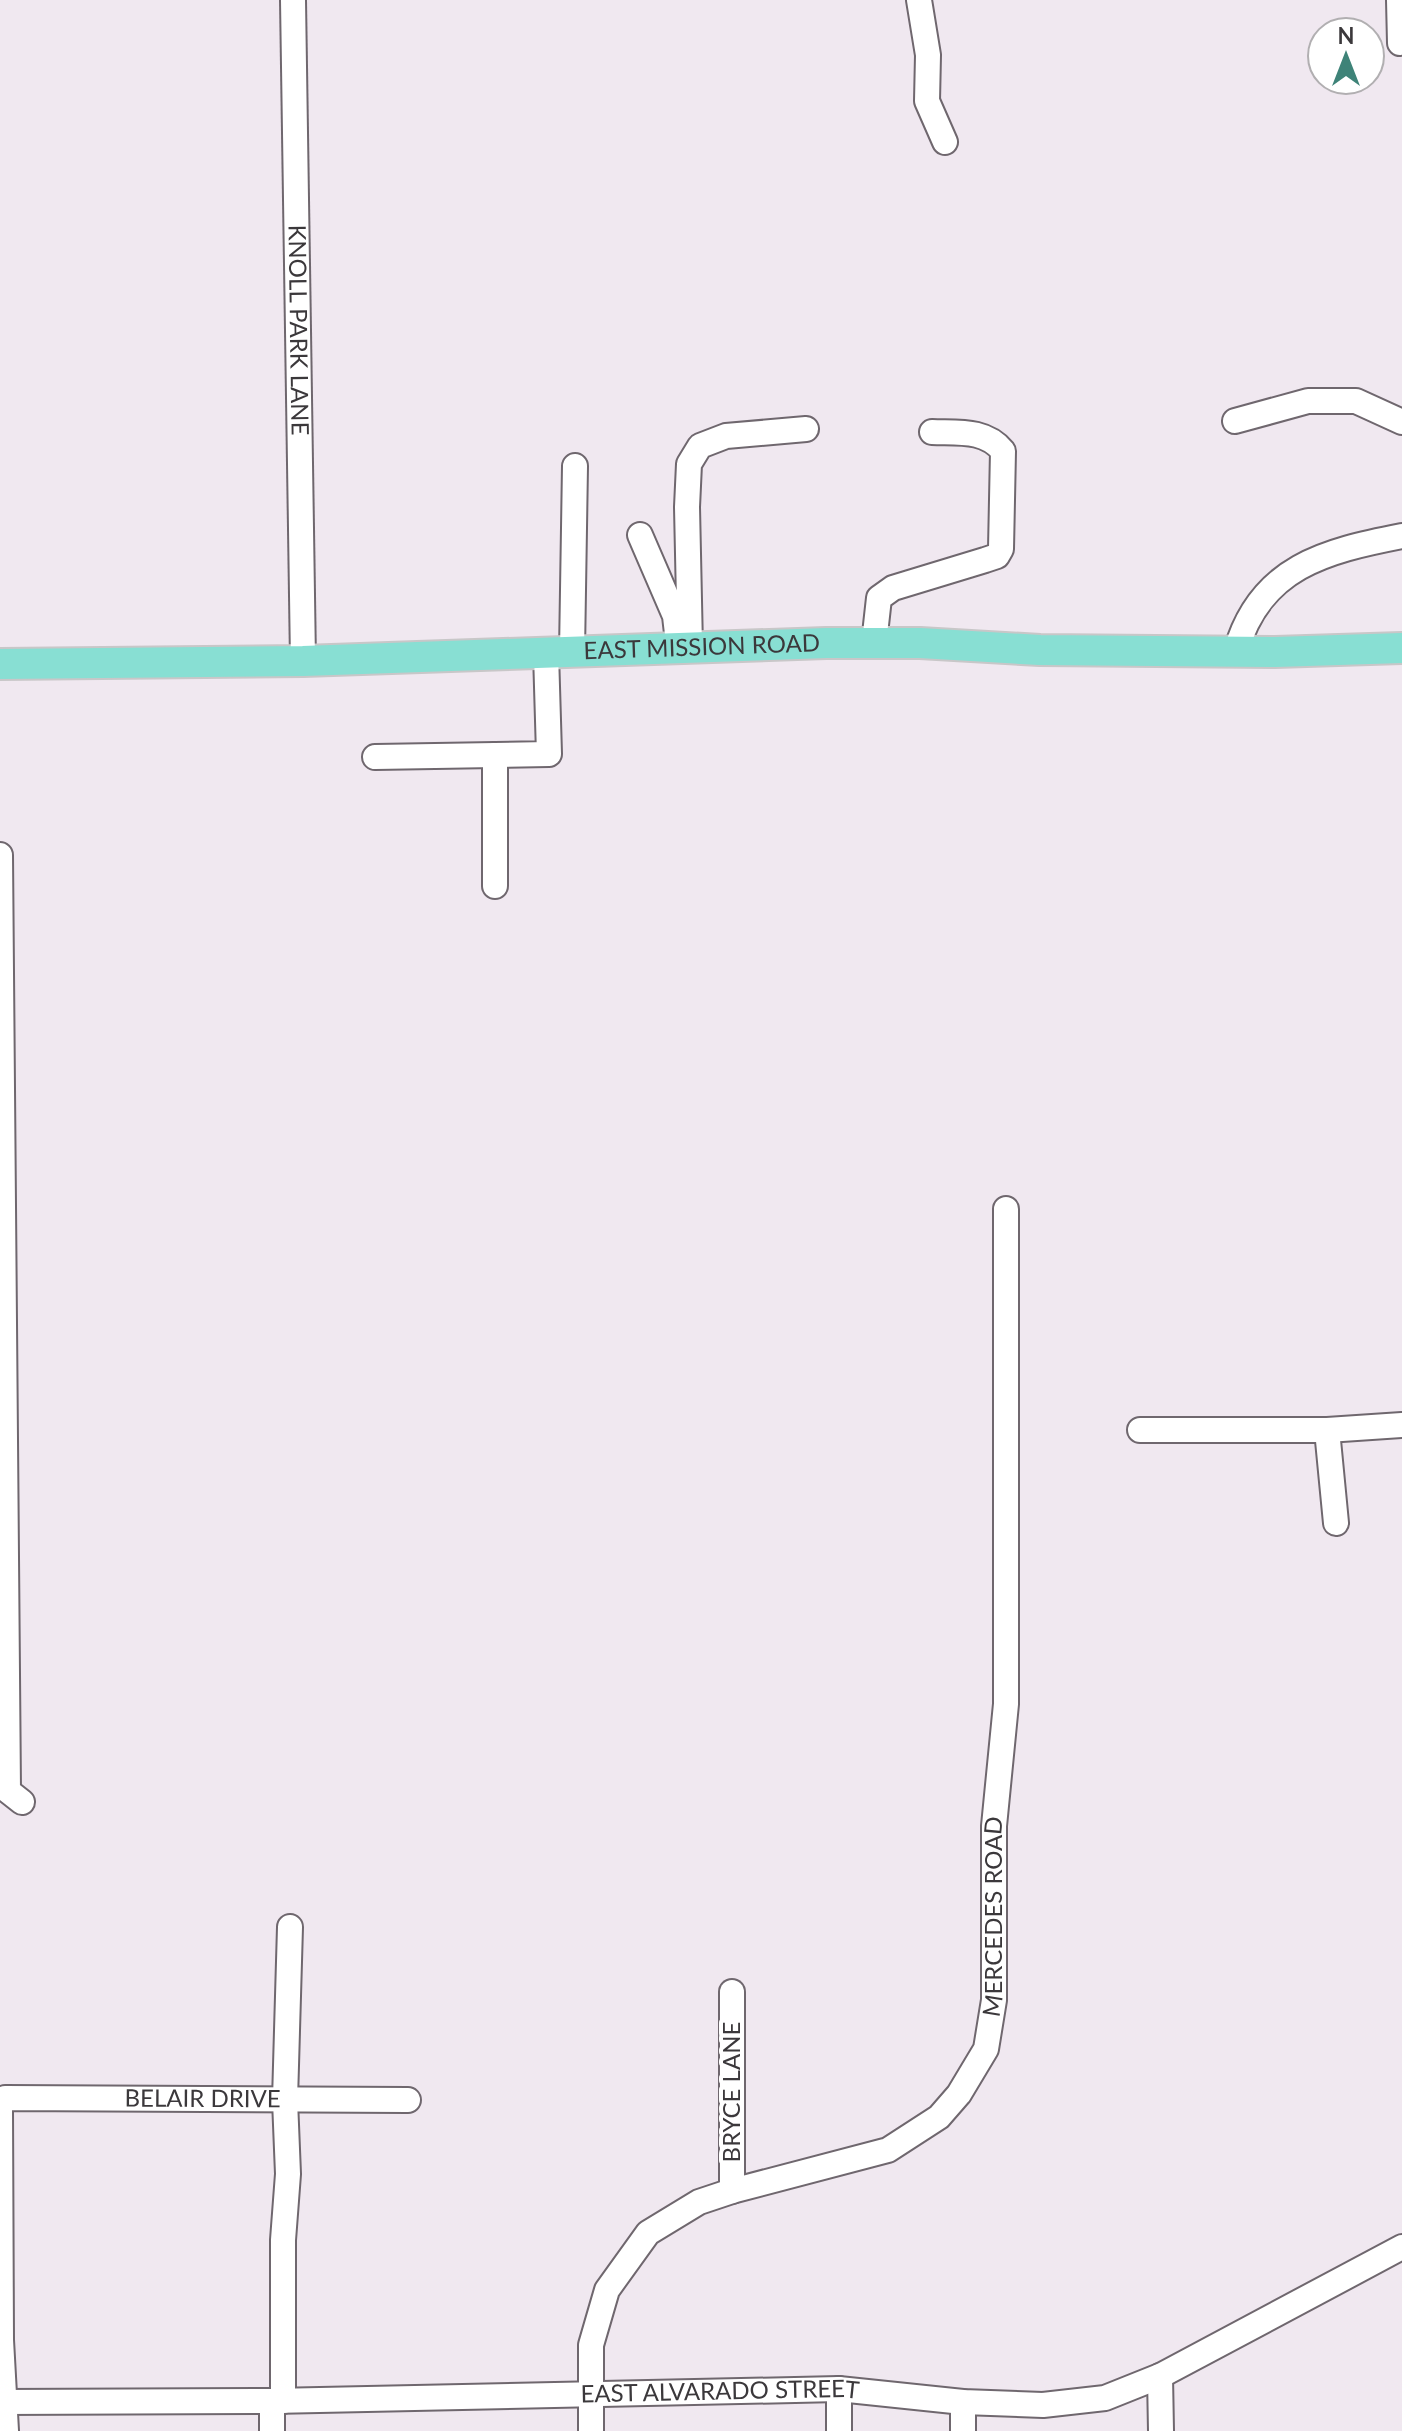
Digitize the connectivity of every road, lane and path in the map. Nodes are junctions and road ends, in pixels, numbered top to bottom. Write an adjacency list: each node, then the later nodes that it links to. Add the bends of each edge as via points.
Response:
1 (293, 0): 18 (street, KNOLL PARK LANE)
2 (919, 0): 5 (street, via 928,55 927,101)
3 (1399, 0): 4 (street)
4 (1400, 43)
5 (945, 142)
6 (1235, 421): 7 (street, via 1308,401 1356,401)
7 (1402, 422)
8 (806, 429): 14 (street, via 726,436 700,446 689,464)
9 (932, 432): 13 (street, via 976,434 995,441 1003,451 1001,549 997,556 893,588 879,598)
10 (575, 466): 17 (street)
11 (640, 535): 14 (street)
12 (1402, 536): 16 (street, via 1339,549 1295,569 1263,597 1244,624)
13 (874, 643): 14 (main road, EAST MISSION ROAD); 16 (main road, EAST MISSION ROAD)
14 (685, 648): 17 (main road, EAST MISSION ROAD)
15 (1402, 648): 16 (main road, EAST MISSION ROAD)
16 (1236, 651)
17 (559, 652): 18 (main road, EAST MISSION ROAD); 20 (street, via 549,754)
18 (303, 661): 19 (main road, EAST MISSION ROAD)
19 (0, 664)
20 (495, 755): 21 (street); 23 (street)
21 (375, 757)
22 (0, 855): 29 (street, via 8,1791)
23 (495, 886)
24 (1006, 1209): 36 (street, MERCEDES ROAD, via 1006,1704 994,1826 994,2000 986,2049 939,2117 888,2150)
25 (1402, 1425): 27 (street)
26 (1140, 1430): 27 (street)
27 (1327, 1430): 28 (street)
28 (1336, 1523)
29 (22, 1802)
30 (290, 1927): 32 (street)
31 (732, 1992): 36 (street, BRYCE LANE)
32 (285, 2100): 33 (street, BELAIR DRIVE); 34 (street, BELAIR DRIVE); 41 (street, via 288,2174)
33 (408, 2100)
34 (0, 2102)
35 (0, 2110): 42 (street)
36 (732, 2191): 40 (street, MERCEDES ROAD, via 699,2202 648,2233 607,2290 591,2345)
37 (1402, 2247): 38 (street, EAST ALVARADO STREET)
38 (1160, 2376): 43 (street, EAST ALVARADO STREET, via 1105,2398 1043,2405); 49 (street)
39 (839, 2389): 40 (street, EAST ALVARADO STREET); 43 (street, EAST ALVARADO STREET); 47 (street)
40 (591, 2394): 41 (street, EAST ALVARADO STREET); 46 (street, MERCEDES ROAD)
41 (278, 2401): 42 (street, EAST ALVARADO STREET); 45 (street)
42 (3, 2402): 44 (street)
43 (963, 2402): 48 (street)
44 (6, 2431)
45 (272, 2431)
46 (591, 2431)
47 (839, 2431)
48 (963, 2431)
49 (1161, 2431)

